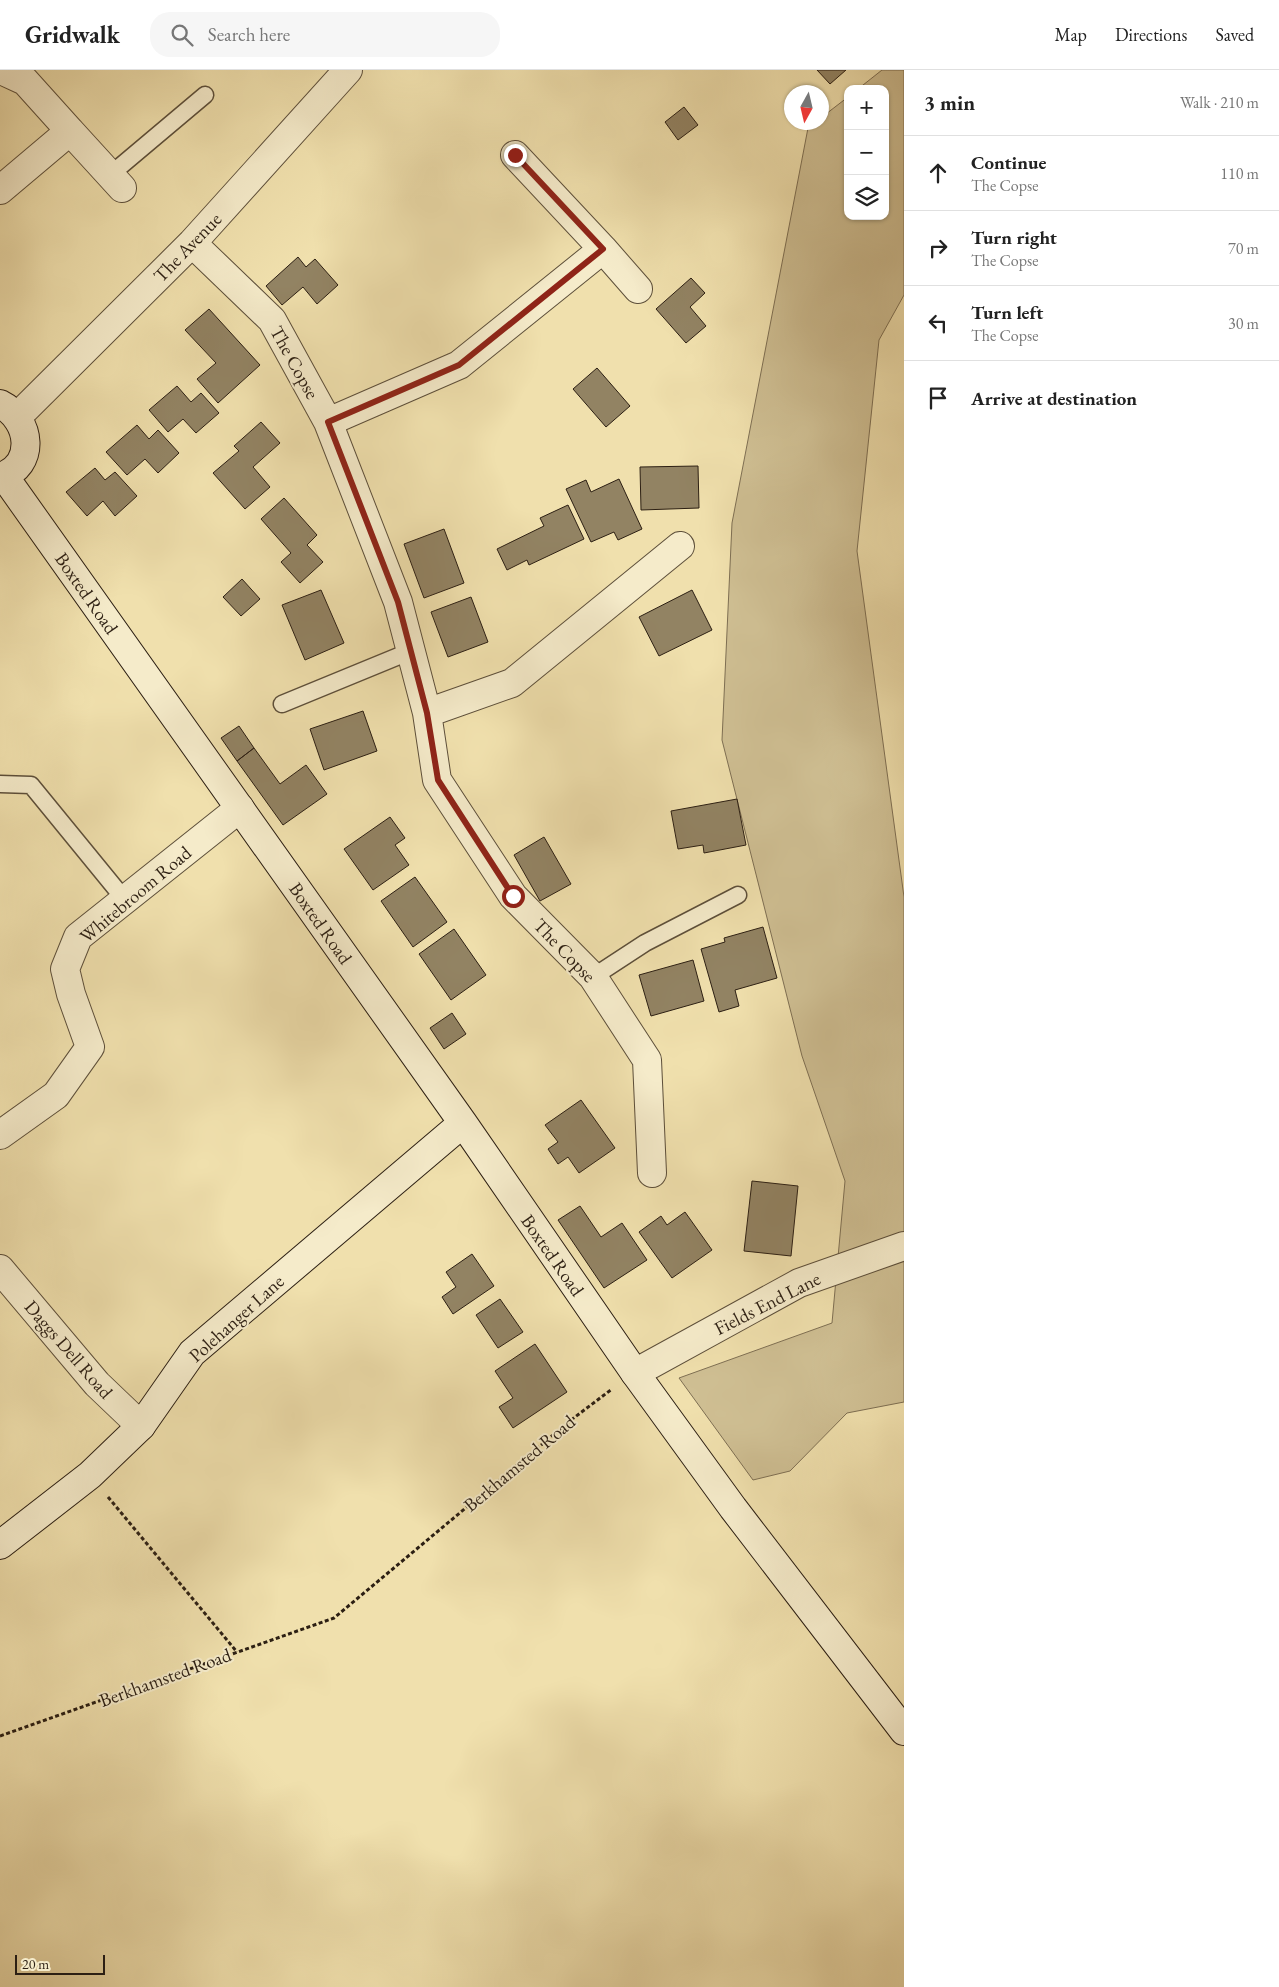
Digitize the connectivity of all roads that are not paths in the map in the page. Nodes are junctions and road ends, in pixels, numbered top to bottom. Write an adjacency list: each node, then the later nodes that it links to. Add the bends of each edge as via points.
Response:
1 (1, 70): 4 (street, via 25,81)
2 (348, 70): 8 (street, The Avenue)
3 (205, 95): 6 (lane)
4 (70, 131): 6 (street); 7 (street)
5 (515, 155): 9 (street)
6 (116, 182)
7 (0, 190)
8 (192, 243): 11 (street, The Avenue); 12 (street, The Copse, via 272,320)
9 (603, 249): 10 (street); 12 (street, via 459,365)
10 (638, 289)
11 (9, 410): 13 (street, Boxted Road, via 24,429 26,442 23,456 15,468)
12 (328, 422): 15 (street, The Copse, via 398,602)
13 (2, 476): 19 (street, Boxted Road)
14 (680, 546): 17 (street, via 512,683)
15 (411, 651): 16 (lane); 17 (street, The Copse)
16 (282, 704)
17 (427, 713): 22 (street, The Copse, via 438,780 513,896)
18 (0, 784): 21 (lane, via 30,785)
19 (240, 808): 21 (street, Whitebroom Road); 23 (street, Boxted Road)
20 (738, 895): 22 (lane, via 645,943)
21 (125, 900): 24 (street, Whitebroom Road, via 78,937 65,969 90,1046 56,1095)
22 (593, 977): 25 (street, The Copse, via 647,1060)
23 (463, 1123): 28 (street, Boxted Road); 29 (street, Polehanger Lane, via 192,1353)
24 (0, 1135)
25 (652, 1173)
26 (904, 1246): 28 (street, Fields End Lane, via 799,1283)
27 (0, 1269): 29 (street, Daggs Dell Road, via 97,1384)
28 (635, 1373): 31 (street, via 733,1508)
29 (141, 1426): 30 (street, Polehanger Lane, via 90,1475)
30 (0, 1545)
31 (904, 1731)

